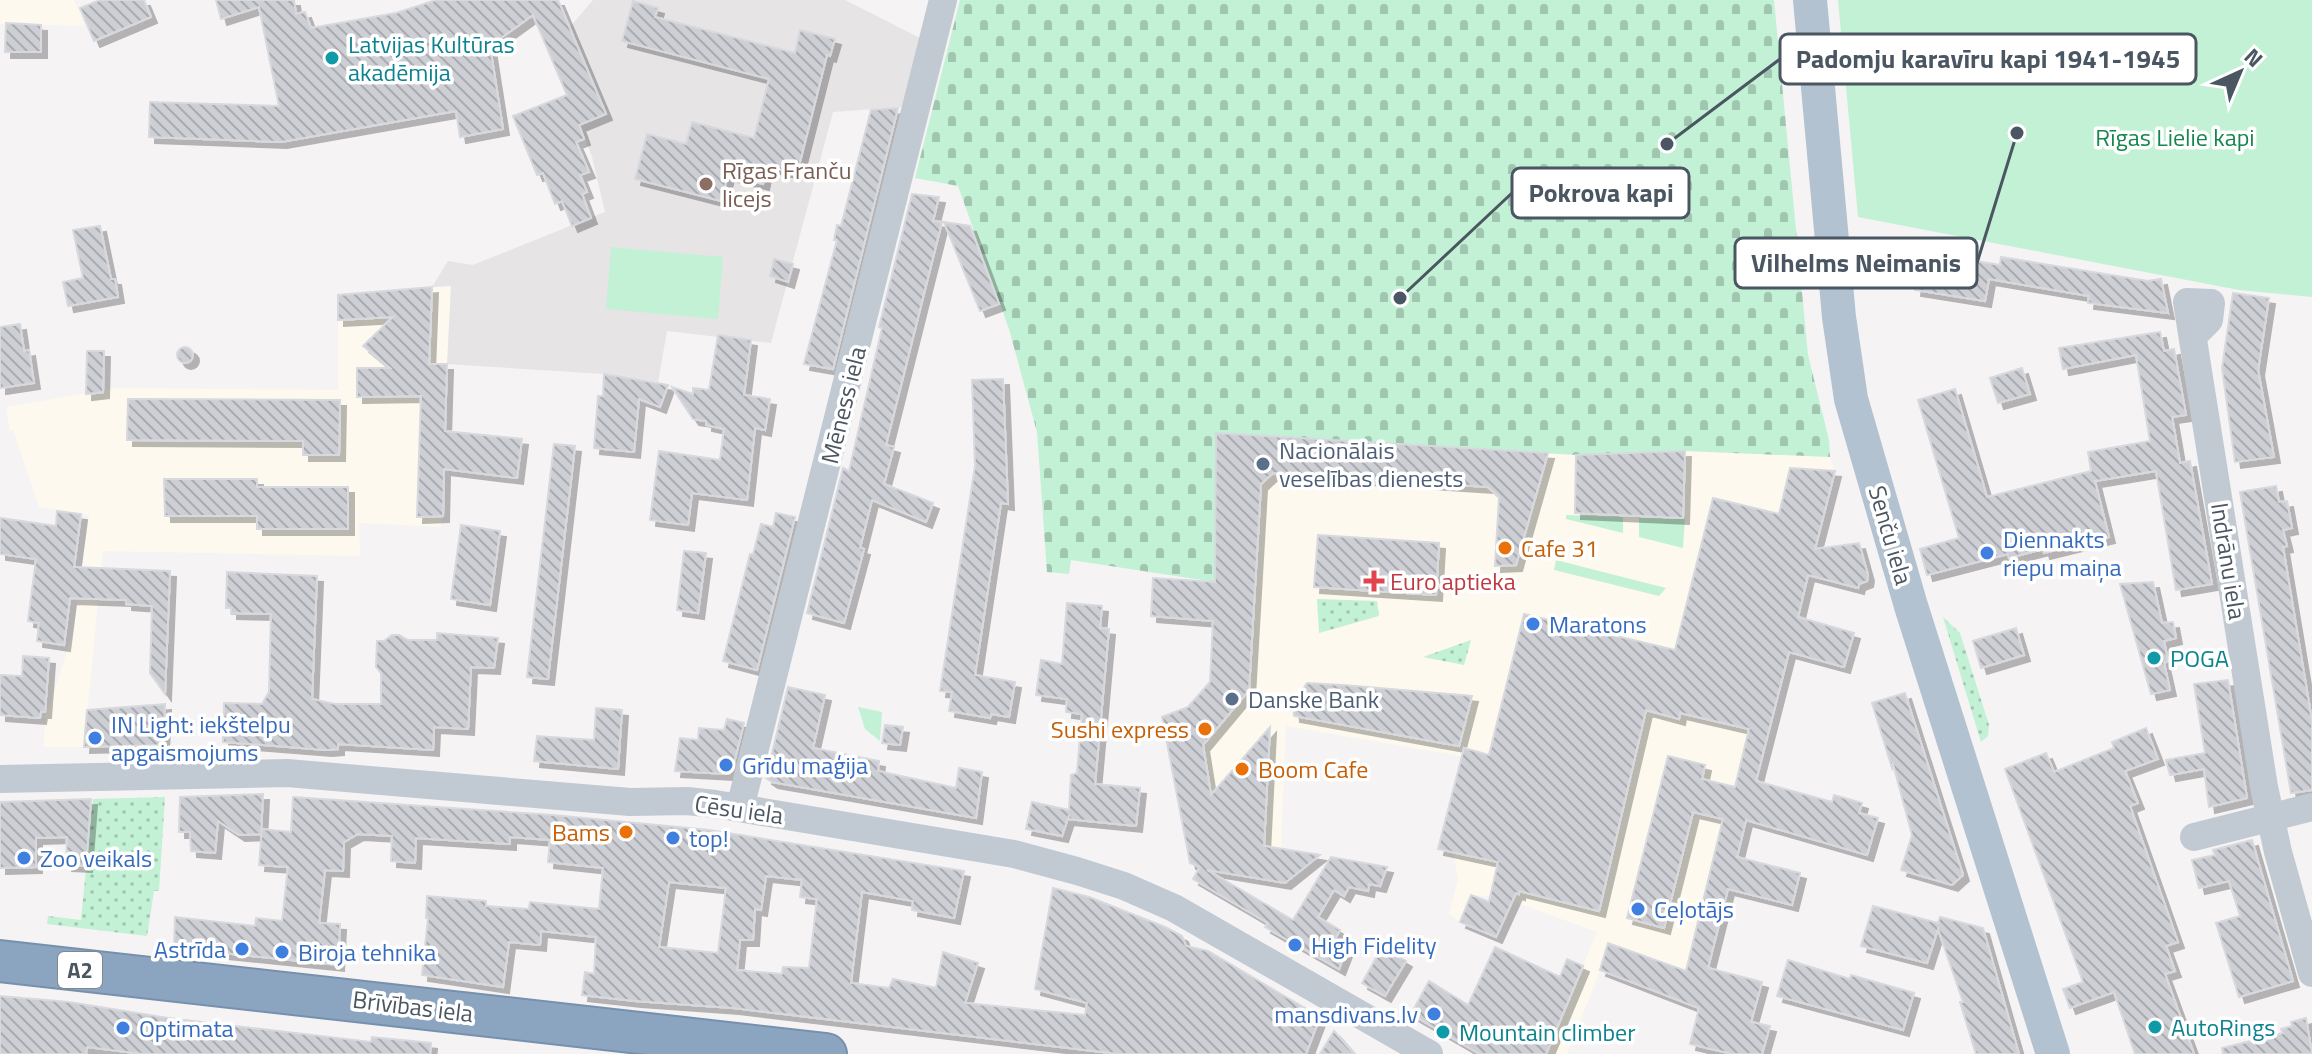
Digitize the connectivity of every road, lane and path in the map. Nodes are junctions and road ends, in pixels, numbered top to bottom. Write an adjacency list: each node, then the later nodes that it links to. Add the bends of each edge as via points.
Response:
1 (943, 0): 6 (street, Mēness iela)
2 (1810, 0): 13 (main road, Senču iela, via 1851,399)
3 (2193, 336): 7 (street, Indrānu iela)
4 (0, 779): 6 (street, Cēsu iela, via 287,773)
5 (2312, 807): 7 (street)
6 (740, 808): 12 (street, Cēsu iela, via 1014,854 1124,886 1174,908)
7 (2270, 817): 8 (street); 10 (street, Indrānu iela)
8 (2194, 837)
9 (0, 961): 11 (highway, Brīvības iela / A2)
10 (2312, 973)
11 (826, 1054)
12 (1429, 1054)
13 (2053, 1054)

